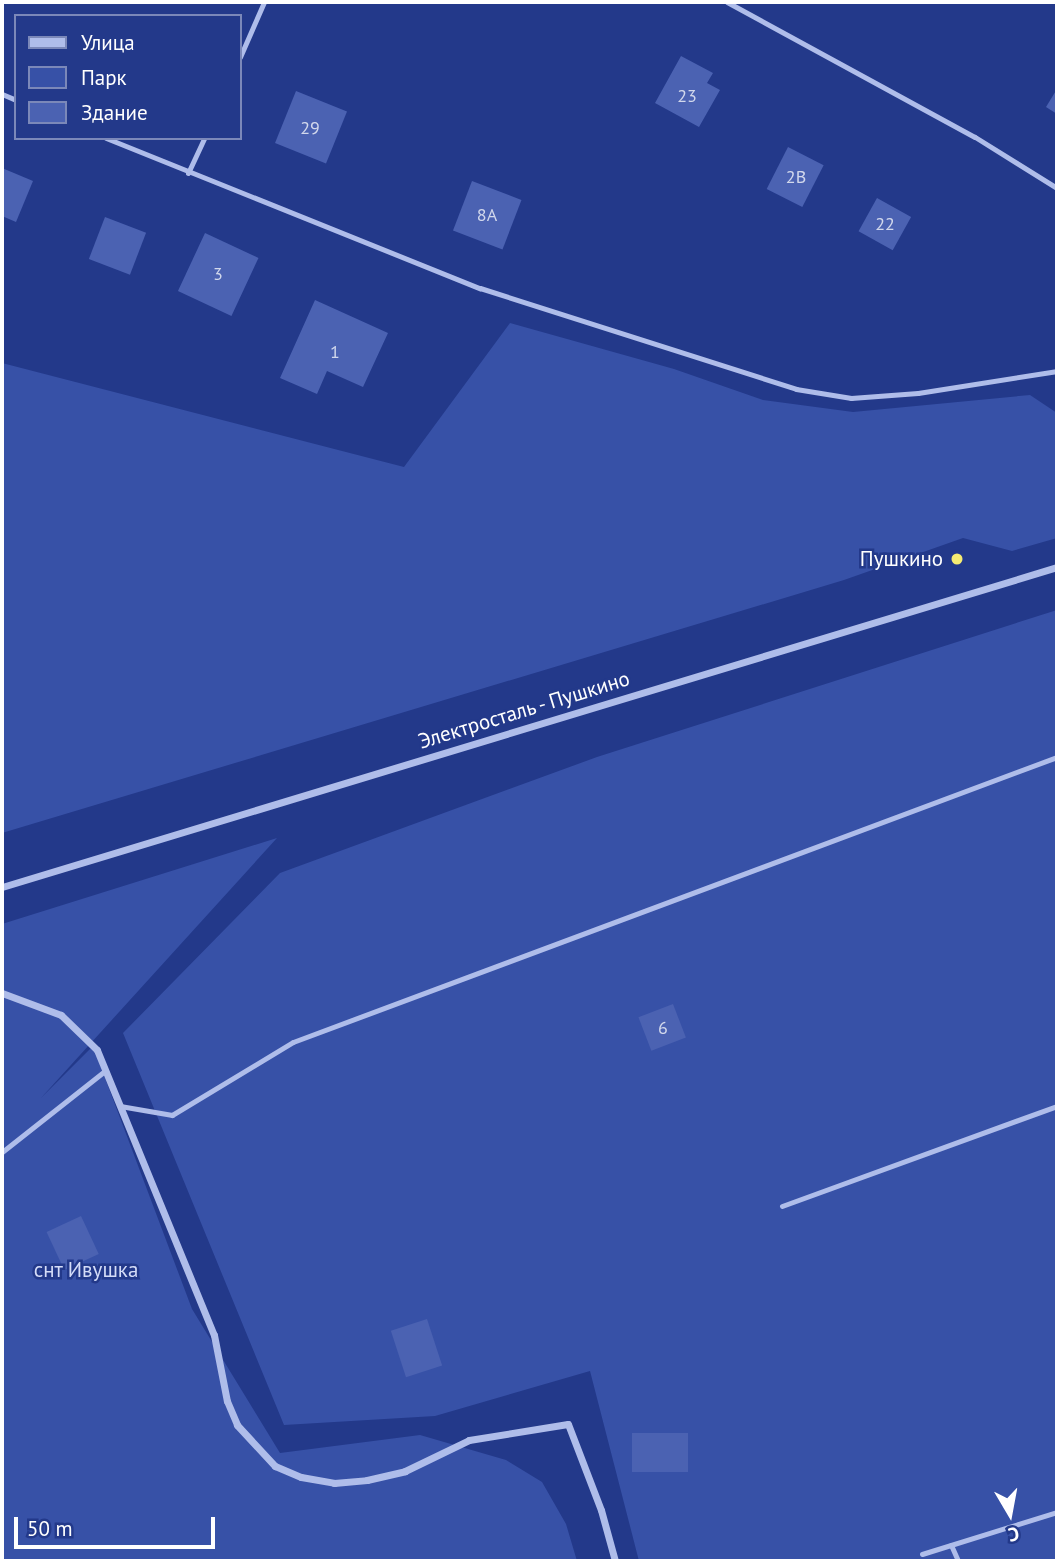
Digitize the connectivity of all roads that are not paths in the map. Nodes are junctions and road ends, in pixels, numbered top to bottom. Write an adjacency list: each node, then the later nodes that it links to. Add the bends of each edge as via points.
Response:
1 (264, 2): 3 (lane)
2 (727, 2): 7 (lane, via 975,137)
3 (242, 52)
4 (111, 140): 6 (lane)
5 (203, 140): 6 (lane)
6 (188, 173): 8 (lane, via 480,288 796,389 851,398)
7 (1057, 188)
8 (1057, 371)
9 (1057, 567): 11 (street, Электросталь - Пушкино)
10 (1057, 757): 14 (lane, via 293,1042 172,1115)
11 (2, 887)
12 (2, 993): 13 (street, via 61,1015 86,1038)
13 (106, 1070): 14 (street); 16 (lane)
14 (120, 1106): 21 (street, via 214,1335 227,1401 237,1425 275,1466 334,1483 367,1480 405,1471 469,1440 568,1424)
15 (1057, 1106): 17 (lane)
16 (2, 1152)
17 (782, 1206)
18 (1057, 1512): 19 (lane)
19 (951, 1545): 20 (lane); 22 (lane)
20 (922, 1554)
21 (615, 1561)
22 (958, 1561)

